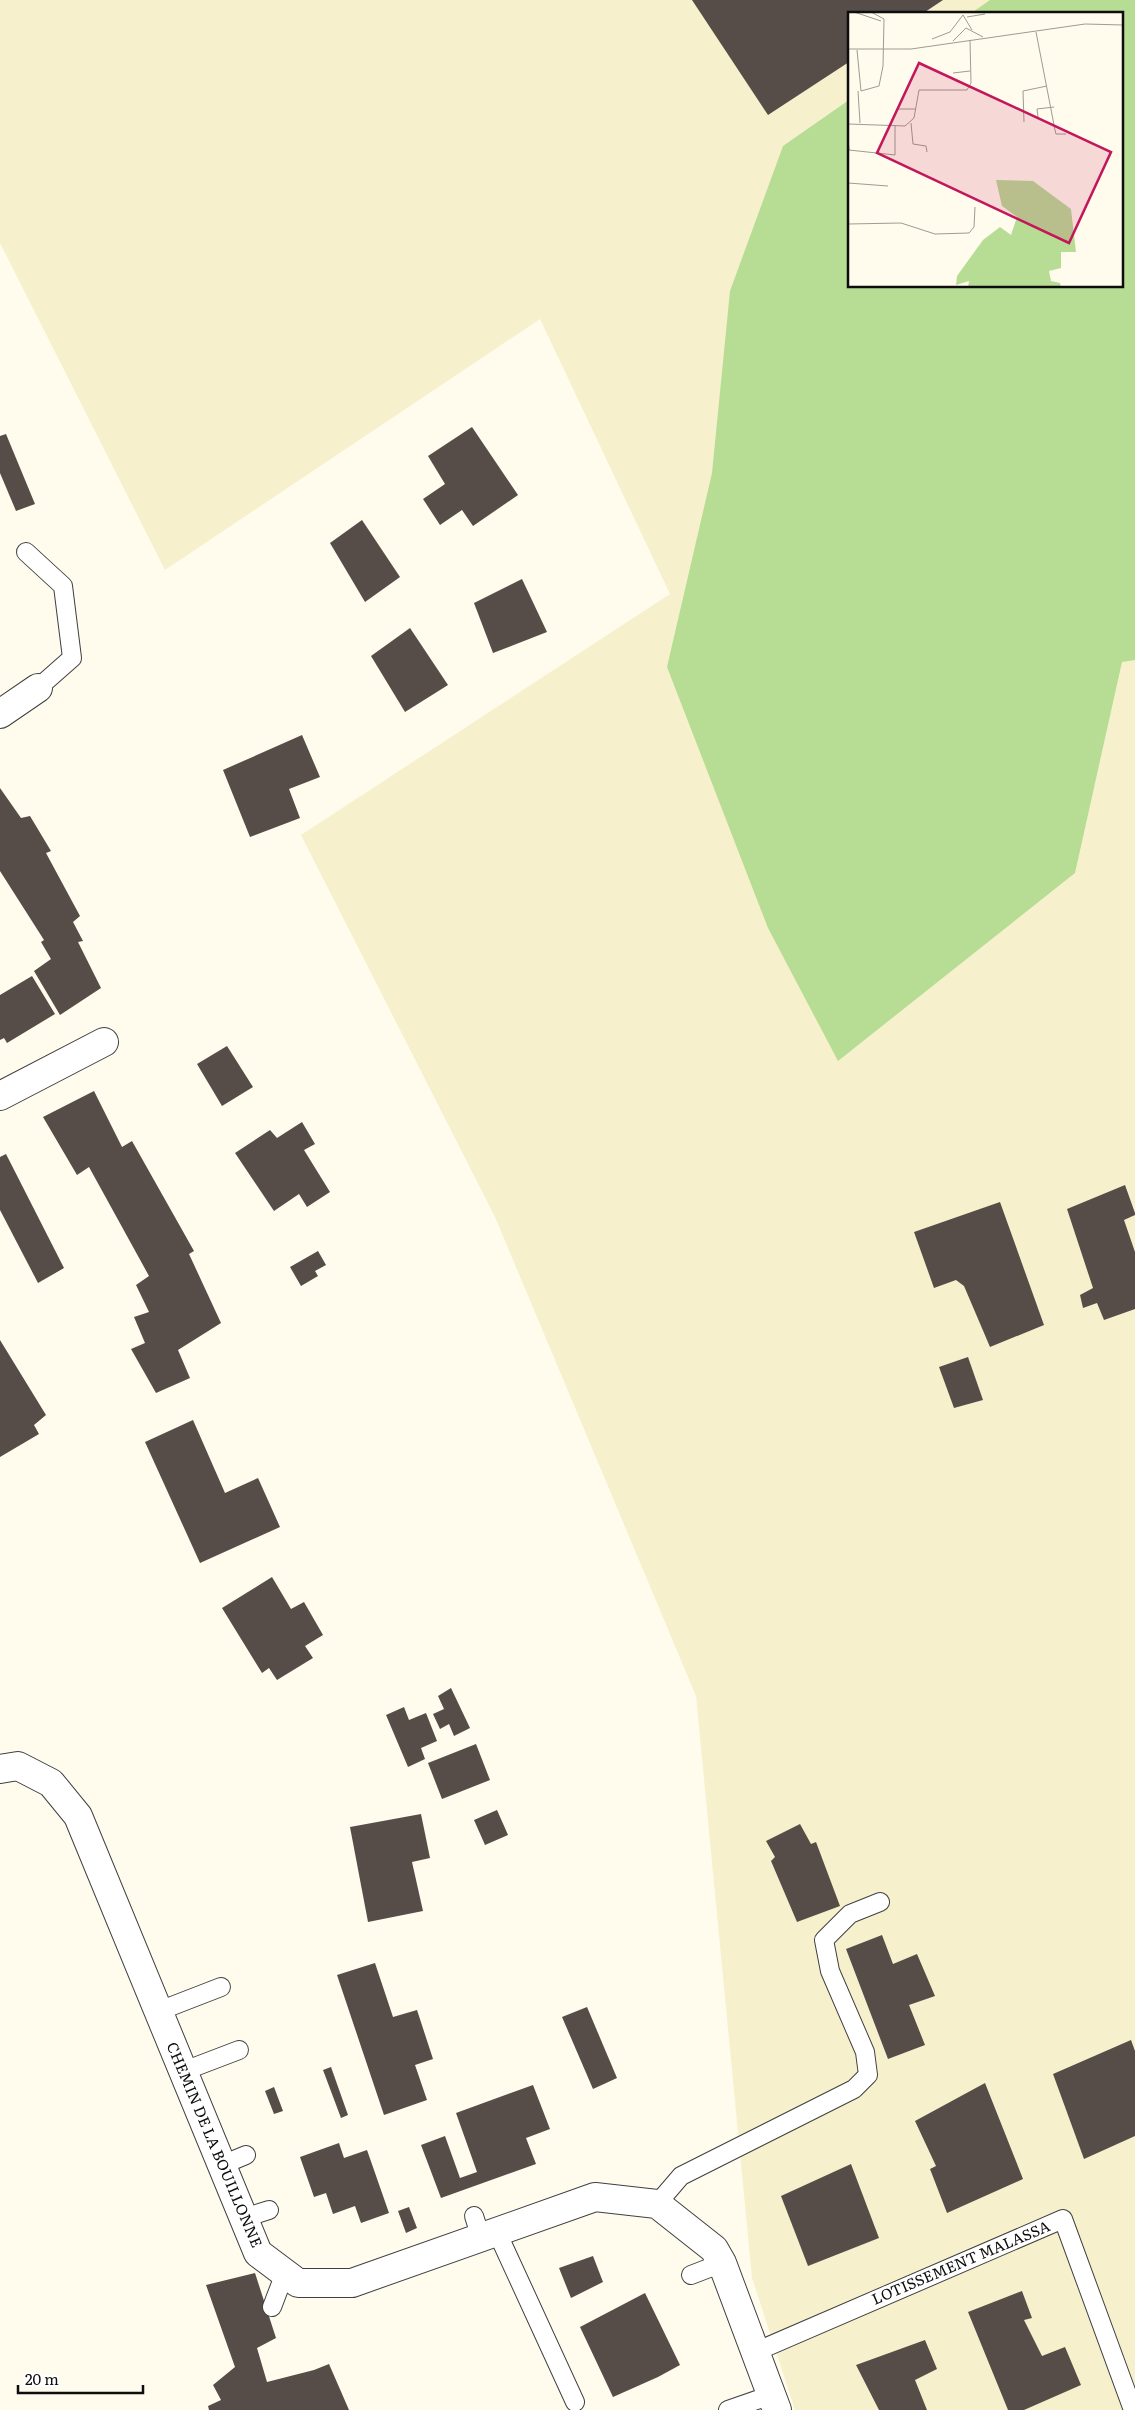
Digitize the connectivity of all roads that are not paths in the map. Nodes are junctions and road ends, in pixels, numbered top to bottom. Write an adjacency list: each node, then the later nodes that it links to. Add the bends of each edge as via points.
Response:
1 (26, 552): 2 (lane, via 64,586 72,658)
2 (38, 688): 3 (street)
3 (0, 714)
4 (104, 1042): 5 (street)
5 (0, 1096)
6 (0, 1769): 9 (street, CHEMIN DE LA BOUILLONNE, via 18,1766 51,1783 78,1816)
7 (880, 1902): 12 (lane, via 850,1914 824,1940 830,1972 865,2052 868,2075 854,2089 681,2176)
8 (222, 1987): 9 (lane)
9 (158, 2011): 11 (street, CHEMIN DE LA BOUILLONNE)
10 (239, 2050): 11 (lane)
11 (184, 2072): 14 (street, CHEMIN DE LA BOUILLONNE, via 234,2160)
12 (657, 2204): 15 (street, CHEMIN DE LA BOUILLONNE, via 596,2197); 16 (street, via 714,2248)
13 (269, 2210): 14 (lane)
14 (244, 2218): 17 (street, CHEMIN DE LA BOUILLONNE, via 258,2254)
15 (484, 2229): 17 (street, CHEMIN DE LA BOUILLONNE, via 352,2283 298,2283); 21 (lane)
16 (722, 2263): 18 (lane); 20 (street)
17 (284, 2273): 19 (lane)
18 (691, 2275)
19 (272, 2307)
20 (755, 2352): 22 (street); 24 (lane, LOTISSEMENT MALASSA, via 1064,2219)
21 (576, 2402)
22 (774, 2402): 23 (lane)
23 (728, 2410)
24 (1133, 2410)

